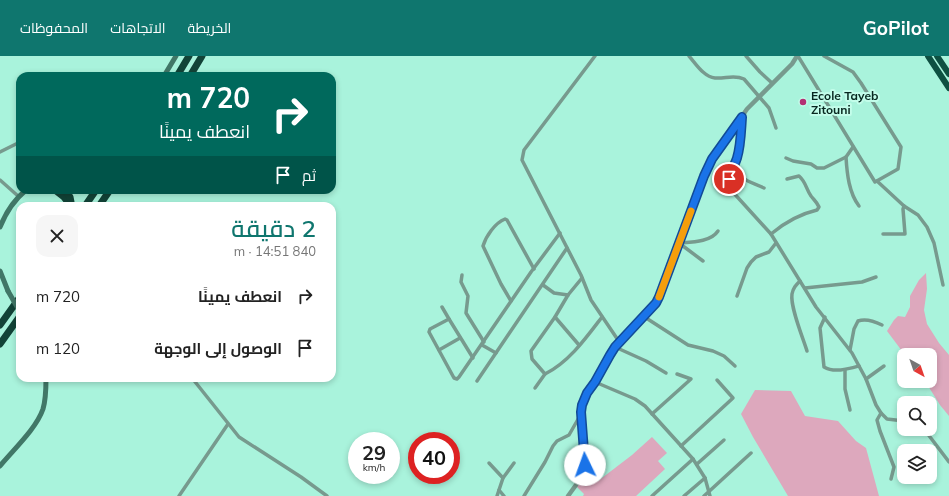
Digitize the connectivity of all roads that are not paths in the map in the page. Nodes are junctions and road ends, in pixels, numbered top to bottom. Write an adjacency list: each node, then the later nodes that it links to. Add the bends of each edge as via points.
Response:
1 (176, 56): 11 (main road)
2 (189, 56): 12 (highway)
3 (202, 56): 13 (highway)
4 (595, 56): 38 (street, via 522,155 522,160)
5 (689, 56): 17 (street, via 704,73 714,78 744,79)
6 (746, 56): 15 (street)
7 (797, 56): 15 (street); 21 (street)
8 (824, 56): 28 (street, via 852,72 901,147 898,169)
9 (928, 56): 16 (highway)
10 (937, 56): 14 (highway)
11 (166, 72)
12 (179, 72)
13 (192, 72)
14 (949, 74)
15 (772, 83): 17 (street)
16 (949, 88)
17 (759, 96): 18 (street); 19 (street, via 769,108)
18 (742, 117): 25 (street); 41 (street, via 704,176)
19 (776, 128)
20 (16, 144): 22 (street)
21 (853, 147): 24 (street); 28 (street, via 875,182)
22 (0, 152)
23 (786, 158): 24 (street, via 817,168 824,168)
24 (846, 158): 34 (street, via 851,192)
25 (737, 160): 29 (street, via 739,173 743,178); 39 (street, via 730,172 731,190)
26 (787, 179): 39 (street, via 799,176 819,207 779,227)
27 (0, 180): 32 (street)
28 (877, 180): 35 (street)
29 (764, 188)
30 (21, 194): 32 (main road)
31 (60, 194): 33 (highway)
32 (18, 196): 36 (main road)
33 (68, 202)
34 (859, 206)
35 (904, 206): 40 (street, via 905,234); 52 (street, via 918,215 927,227 934,243)
36 (0, 227)
37 (718, 231): 41 (street, via 715,236)
38 (560, 233): 43 (street); 45 (street)
39 (771, 234): 42 (street)
40 (883, 234)
41 (679, 243): 44 (street); 60 (street, via 659,297)
42 (776, 243): 50 (street); 55 (street, via 769,252 751,262)
43 (567, 248): 49 (street); 51 (street)
44 (703, 261)
45 (534, 269): 56 (street); 56 (street, via 507,220 503,219 496,225 483,246)
46 (0, 271): 58 (main road, bridge)
47 (462, 276): 71 (street, via 461,282 468,296 466,313)
48 (876, 277): 53 (street, via 862,282)
49 (582, 278): 54 (street); 62 (street, via 591,300)
50 (800, 281): 53 (street); 76 (street, via 792,296 795,315)
51 (542, 285): 54 (street, via 554,293); 77 (street)
52 (943, 285)
53 (805, 288): 63 (street)
54 (568, 295): 61 (street)
55 (737, 296)
56 (511, 301): 71 (street)
57 (16, 303): 66 (highway)
58 (16, 305)
59 (442, 307): 64 (street)
60 (643, 316): 69 (street); 79 (street, via 688,346 724,356)
61 (555, 317): 72 (street); 84 (street, via 531,351 532,359)
62 (602, 317): 69 (street); 72 (street)
63 (825, 317): 75 (street); 82 (street, via 820,328 824,367)
64 (449, 319): 68 (street); 74 (street, via 429,330)
65 (16, 322): 70 (highway)
66 (0, 325)
67 (882, 325): 75 (street, via 874,321 858,321)
68 (460, 338): 74 (street); 78 (street)
69 (620, 343): 73 (street)
70 (0, 344)
71 (483, 344): 77 (street); 78 (street)
72 (579, 345): 84 (street, via 557,368)
73 (615, 347): 83 (street); 91 (street)
74 (439, 350): 78 (street, via 454,378 457,379)
75 (850, 350): 80 (street)
76 (807, 351)
77 (496, 353): 88 (street)
78 (473, 358)
79 (735, 366)
80 (859, 366): 82 (street); 86 (street)
81 (884, 366): 86 (street)
82 (845, 370): 93 (street, via 845,389)
83 (666, 373)
84 (545, 374): 92 (street)
85 (677, 374): 96 (street, via 691,379)
86 (866, 379): 95 (street)
87 (717, 380): 101 (street, via 733,398)
88 (477, 381)
89 (46, 382): 108 (main road, via 44,407 34,425)
90 (195, 382): 98 (street)
91 (595, 382): 94 (street, via 587,393); 96 (street, via 635,399)
92 (535, 388)
93 (850, 410)
94 (581, 413): 118 (street, via 569,434 553,446); 119 (street, via 584,470)
95 (881, 413): 97 (street, via 887,419); 111 (street, via 877,420 894,467)
96 (652, 414): 101 (street)
97 (897, 420)
98 (228, 424): 114 (street); 115 (street, via 239,437)
99 (929, 436): 104 (street)
100 (724, 440): 107 (street)
101 (681, 446): 103 (street)
102 (751, 453): 113 (street)
103 (693, 459): 107 (street); 120 (street)
104 (949, 462)
105 (489, 463): 109 (street)
106 (514, 463): 109 (street)
107 (697, 464): 110 (street)
108 (0, 466)
109 (503, 478): 112 (street)
110 (705, 478): 113 (street); 121 (street)
111 (891, 479)
112 (499, 490): 116 (street); 117 (street)
113 (709, 494): 122 (street)
114 (179, 496)
115 (327, 496)
116 (497, 496)
117 (504, 496)
118 (524, 496)
119 (568, 496)
120 (652, 496)
121 (684, 496)
122 (704, 496)

